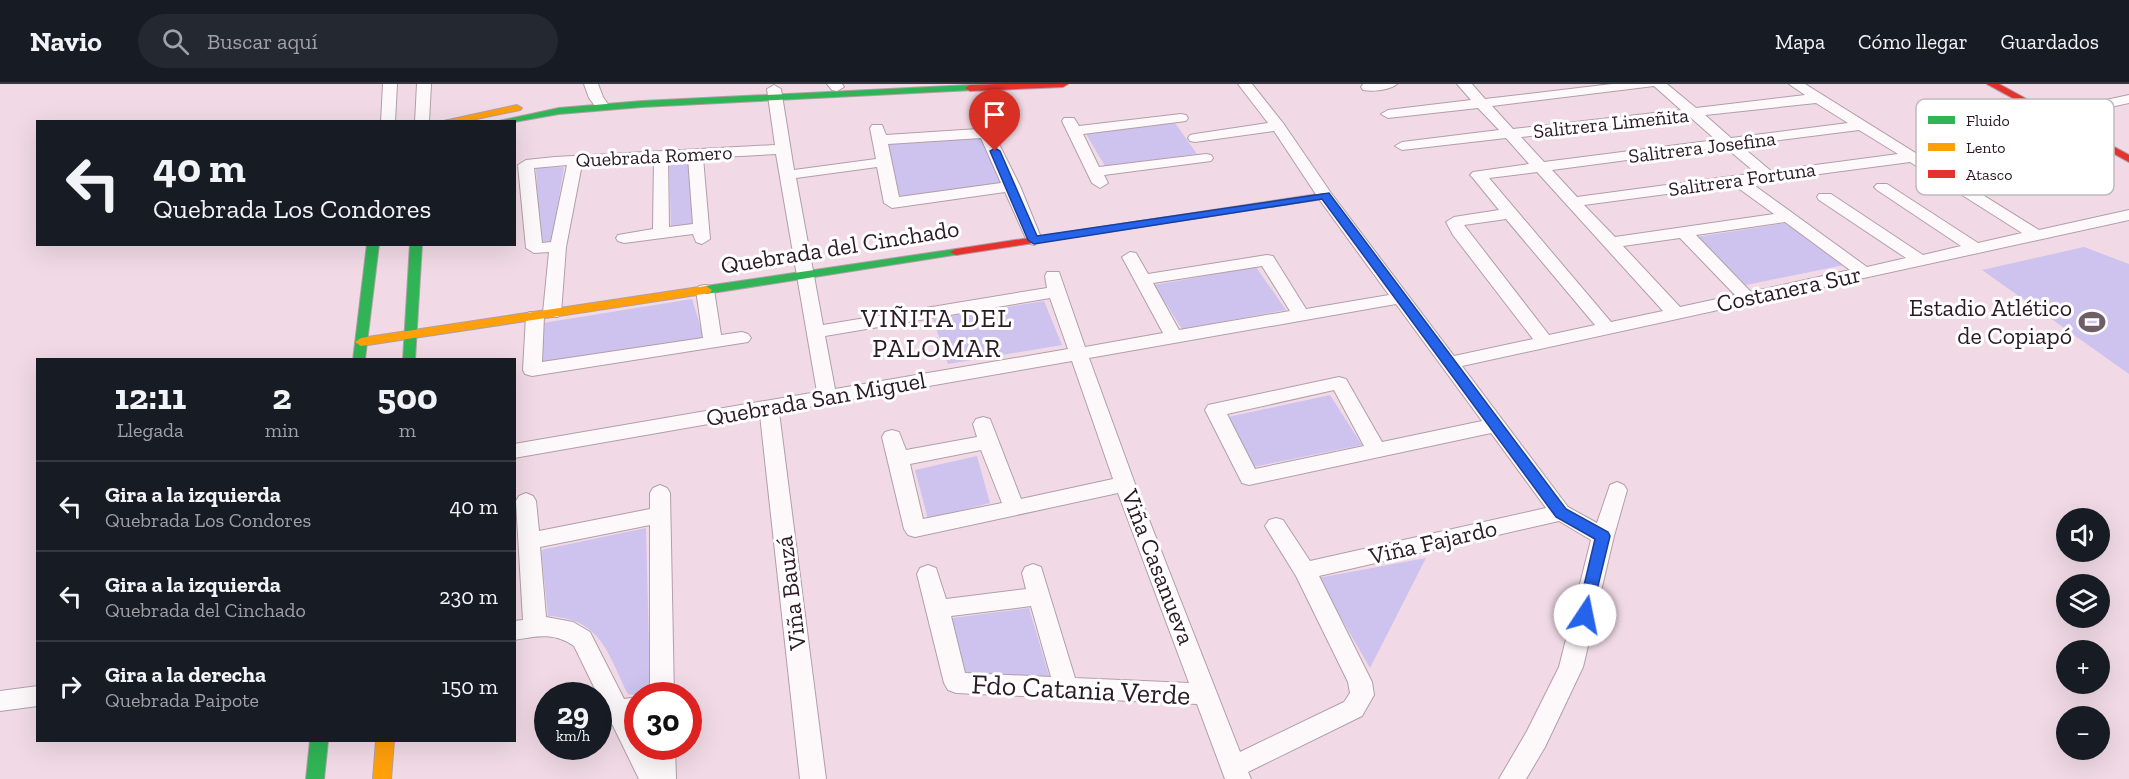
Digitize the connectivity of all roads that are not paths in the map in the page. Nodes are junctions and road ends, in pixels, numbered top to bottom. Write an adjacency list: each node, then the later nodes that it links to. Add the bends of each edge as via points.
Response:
1 (390, 84): 24 (street)
2 (424, 84): 25 (street)
3 (591, 84): 20 (street)
4 (899, 84): 13 (street)
5 (1063, 84): 15 (street)
6 (1245, 84): 29 (street)
7 (1390, 84): 14 (street)
8 (1464, 84): 21 (street)
9 (1648, 84): 21 (street)
10 (1659, 84): 22 (street)
11 (1796, 84): 16 (street)
12 (1992, 84): 17 (street)
13 (836, 85): 15 (street)
14 (1368, 87)
15 (774, 94): 20 (street); 34 (street)
16 (1819, 98): 22 (street, Salitrera Limeñita); 28 (street)
17 (2020, 99)
18 (2129, 99): 19 (street)
19 (2114, 102)
20 (599, 103): 26 (street, via 528,106); 27 (street)
21 (1483, 104): 23 (street); 30 (street)
22 (1694, 113): 30 (street, Salitrera Limeñita); 32 (street)
23 (1388, 114)
24 (388, 120)
25 (422, 120)
26 (454, 120)
27 (510, 120)
28 (1862, 125): 32 (street, Salitrera Josefina); 38 (street)
29 (1278, 126): 31 (street); 50 (street)
30 (1511, 134): 33 (street, Salitrera Limeñita); 43 (street)
31 (1195, 138): 31 (street, via 1209,163 1098,177 1072,126 1177,113)
32 (1729, 143): 43 (street, Salitrera Josefina); 45 (street)
33 (1402, 146)
34 (783, 149): 36 (street, Quebrada Romero); 44 (street)
35 (2114, 151): 39 (street)
36 (695, 154): 37 (street, Quebrada Romero); 57 (street, via 701,234)
37 (661, 156): 40 (street, Quebrada Romero); 57 (street)
38 (1912, 157): 41 (street); 45 (street, Salitrera Fortuna)
39 (2129, 159)
40 (575, 160): 64 (street); 64 (street, Quebrada Romero, via 526,165 534,248)
41 (1916, 160)
42 (883, 162): 44 (street); 47 (street, via 892,203); 47 (street, via 878,134 984,128)
43 (1541, 168): 52 (street); 53 (street, Salitrera Josefina, via 1478,175)
44 (788, 175): 69 (street)
45 (1768, 176): 46 (street, Salitrera Fortuna)
46 (1737, 180): 52 (street, Salitrera Fortuna); 55 (street)
47 (1012, 186): 60 (street)
48 (1882, 187): 65 (street)
49 (1973, 195): 58 (street)
50 (1325, 196): 60 (street, Quebrada del Cinchado); 72 (street)
51 (1825, 198): 67 (street)
52 (1573, 202): 61 (street)
53 (1511, 213): 77 (street); 84 (street, via 1455,222)
54 (2129, 215): 58 (street, Costanera Sur)
55 (1788, 217): 56 (street); 68 (street)
56 (1684, 232): 61 (street); 73 (street)
57 (661, 233): 59 (street)
58 (2038, 236): 65 (street, Costanera Sur)
59 (624, 238)
60 (1034, 240): 69 (street, Quebrada del Cinchado)
61 (1610, 243): 74 (street)
62 (373, 246): 82 (street)
63 (416, 246): 79 (street)
64 (558, 247): 75 (street)
65 (1976, 249): 67 (street, Costanera Sur)
66 (1130, 257): 70 (street)
67 (1921, 261): 68 (street, Costanera Sur)
68 (1864, 273): 73 (street, Costanera Sur)
69 (805, 275): 71 (street, Quebrada del Cinchado); 78 (street)
70 (1142, 280): 76 (street, via 1267,260); 81 (street)
71 (705, 290): 75 (street, Quebrada del Cinchado); 83 (street)
72 (1401, 298): 76 (street, Quebrada San Miguel); 88 (street)
73 (1748, 298): 74 (street, Costanera Sur)
74 (1676, 314): 77 (street, Costanera Sur)
75 (544, 315): 79 (street, Quebrada del Cinchado); 83 (street, via 532,370)
76 (1302, 316): 81 (street, Quebrada San Miguel)
77 (1607, 328): 84 (street, Costanera Sur)
78 (815, 332): 85 (street, Viña Casanueva, via 1054,284); 89 (street)
79 (411, 335): 82 (street, Quebrada del Cinchado); 87 (street)
80 (742, 338): 83 (street)
81 (1174, 338): 85 (street, Quebrada San Miguel)
82 (361, 342): 86 (street)
83 (713, 342)
84 (1545, 342): 88 (street, Costanera Sur)
85 (1078, 354): 89 (street, Quebrada San Miguel); 96 (street, Viña Casanueva)
86 (359, 358)
87 (409, 358)
88 (1449, 363): 91 (street)
89 (827, 398): 90 (street, Quebrada San Miguel)
90 (769, 407): 94 (street, Quebrada San Miguel); 125 (street, Viña Bauzá)
91 (1494, 425): 93 (street); 100 (street)
92 (892, 437): 95 (street)
93 (1376, 449): 93 (street, via 1249,478 1215,410 1339,383)
94 (516, 451)
95 (899, 459): 99 (street, via 986,433); 99 (street, via 915,529)
96 (1125, 484): 99 (street); 112 (street, Viña Casanueva)
97 (1617, 490): 102 (street)
98 (526, 501): 103 (street)
99 (1014, 508)
100 (1561, 513): 102 (street); 104 (street, Viña Fajardo)
101 (1276, 526): 104 (street)
102 (1603, 536): 126 (street, via 1571,667)
103 (528, 540): 109 (street); 110 (street, via 660,504)
104 (1305, 571): 120 (street, via 1360,682 1362,695 1353,710)
105 (1033, 573): 107 (street)
106 (928, 574): 108 (street)
107 (1038, 596): 108 (street); 111 (street)
108 (938, 609): 111 (street, Fdo Catania Verde, via 956,683)
109 (525, 630): 115 (street, via 555,625 582,639)
110 (660, 682)
111 (1066, 689): 112 (street, Fdo Catania Verde)
112 (1207, 694): 120 (street, Viña Casanueva)
113 (36, 696): 114 (street)
114 (0, 701)
115 (624, 703)
116 (319, 742): 121 (street)
117 (385, 742): 122 (street)
118 (645, 760): 123 (street)
119 (663, 760): 124 (street)
120 (1236, 773)
121 (315, 779)
122 (382, 779)
123 (652, 779)
124 (663, 779)
125 (813, 779)
126 (1512, 779)

